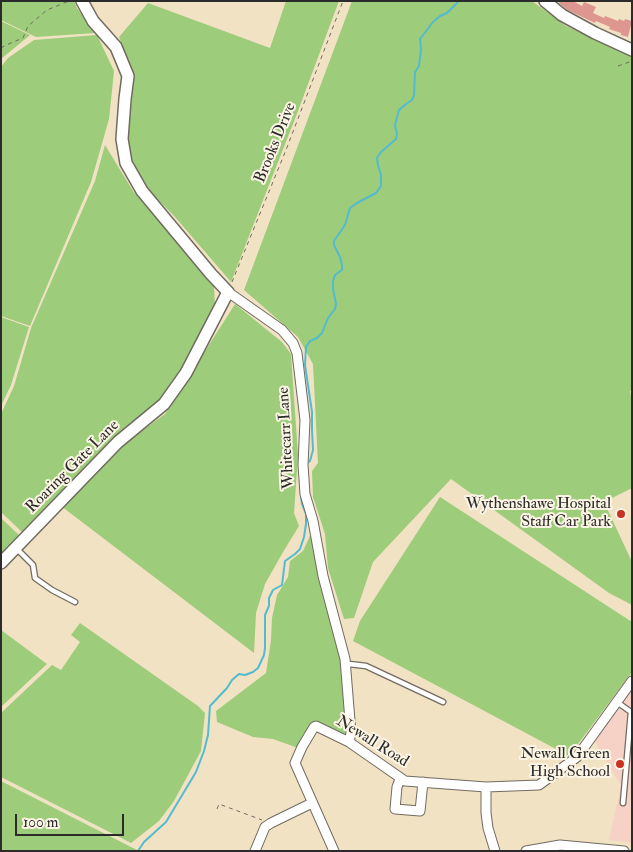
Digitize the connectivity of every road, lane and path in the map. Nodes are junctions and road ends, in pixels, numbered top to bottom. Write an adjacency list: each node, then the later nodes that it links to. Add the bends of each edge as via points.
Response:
1 (69, 1): 5 (path, via 47,10 28,26 23,38)
2 (82, 1): 9 (street, Whitecarr Lane, via 116,47 128,76 122,139 126,163 142,191)
3 (343, 1): 9 (path, Brooks Drive)
4 (545, 1): 6 (street, via 562,15)
5 (1, 48)
6 (632, 50)
7 (632, 61): 8 (path)
8 (618, 66)
9 (228, 292): 10 (street, Roaring Gate Lane, via 186,373 164,404 118,442); 13 (street, Whitecarr Lane, via 282,330 297,353 305,420 303,465 306,494)
10 (16, 548): 11 (street, Roaring Gate Lane); 12 (lane, via 33,565 35,578)
11 (1, 563)
12 (75, 602)
13 (345, 666): 16 (lane, via 366,666); 17 (street, Whitecarr Lane)
14 (632, 681): 15 (street, Newall Road)
15 (616, 701): 20 (street, Newall Road, via 577,757 539,785); 22 (lane, via 631,712)
16 (443, 702)
17 (349, 742): 18 (street, Newall Road); 21 (street, Newall Road, via 316,726 302,747 295,763)
18 (400, 778): 19 (street, Newall Road); 19 (street, via 395,809 420,811)
19 (423, 782): 20 (street, Newall Road)
20 (486, 787): 28 (street, via 488,828)
21 (312, 803): 24 (street); 27 (street, Newall Road)
22 (623, 803)
23 (217, 809): 24 (path, via 219,804)
24 (270, 823): 26 (street)
25 (560, 848): 29 (street); 30 (street)
26 (255, 851)
27 (334, 851)
28 (495, 851)
29 (526, 851)
30 (624, 851)

